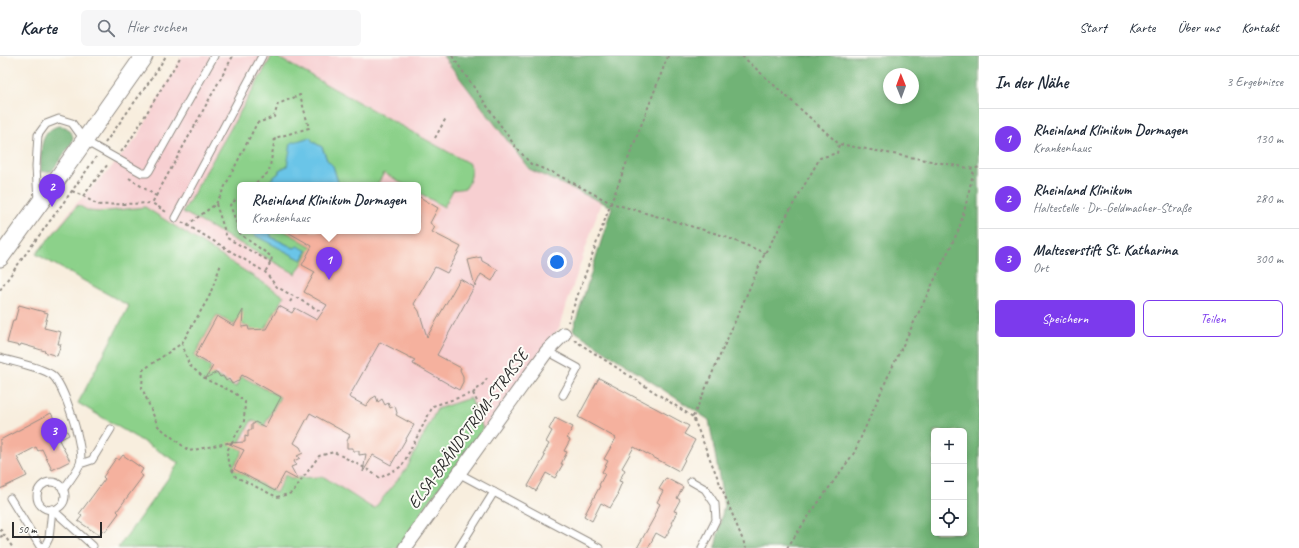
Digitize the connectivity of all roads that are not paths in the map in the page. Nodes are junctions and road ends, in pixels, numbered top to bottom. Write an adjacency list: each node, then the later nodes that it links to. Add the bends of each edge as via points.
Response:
1 (144, 56): 4 (street)
2 (214, 56): 4 (lane, via 146,173)
3 (262, 56): 6 (lane)
4 (85, 141): 5 (street); 5 (lane, via 72,122 59,119 46,124 38,136)
5 (38, 206): 7 (street)
6 (175, 218)
7 (0, 258)
8 (564, 334): 9 (street, ELSA-BRÄNDSTRÖM-STRASSE)
9 (547, 351): 11 (lane, via 578,368); 14 (street, ELSA-BRÄNDSTRÖM-STRASSE)
10 (0, 358): 13 (lane, via 42,370 53,376 60,386 77,434 81,450)
11 (563, 395)
12 (111, 429): 13 (lane, via 92,460)
13 (80, 464): 16 (lane)
14 (458, 473): 17 (lane); 22 (street, ELSA-BRÄNDSTRÖM-STRASSE)
15 (690, 481): 25 (lane, via 705,489 715,504 716,520)
16 (63, 490): 19 (lane, via 64,498 60,506); 19 (lane, via 58,483 49,482 41,485 37,493 38,502 44,508)
17 (494, 492): 23 (lane); 24 (lane)
18 (10, 498): 21 (lane)
19 (52, 509): 20 (lane); 21 (lane, via 49,538)
20 (93, 546)
21 (43, 548)
22 (405, 548)
23 (459, 548)
24 (598, 548)
25 (702, 548)

